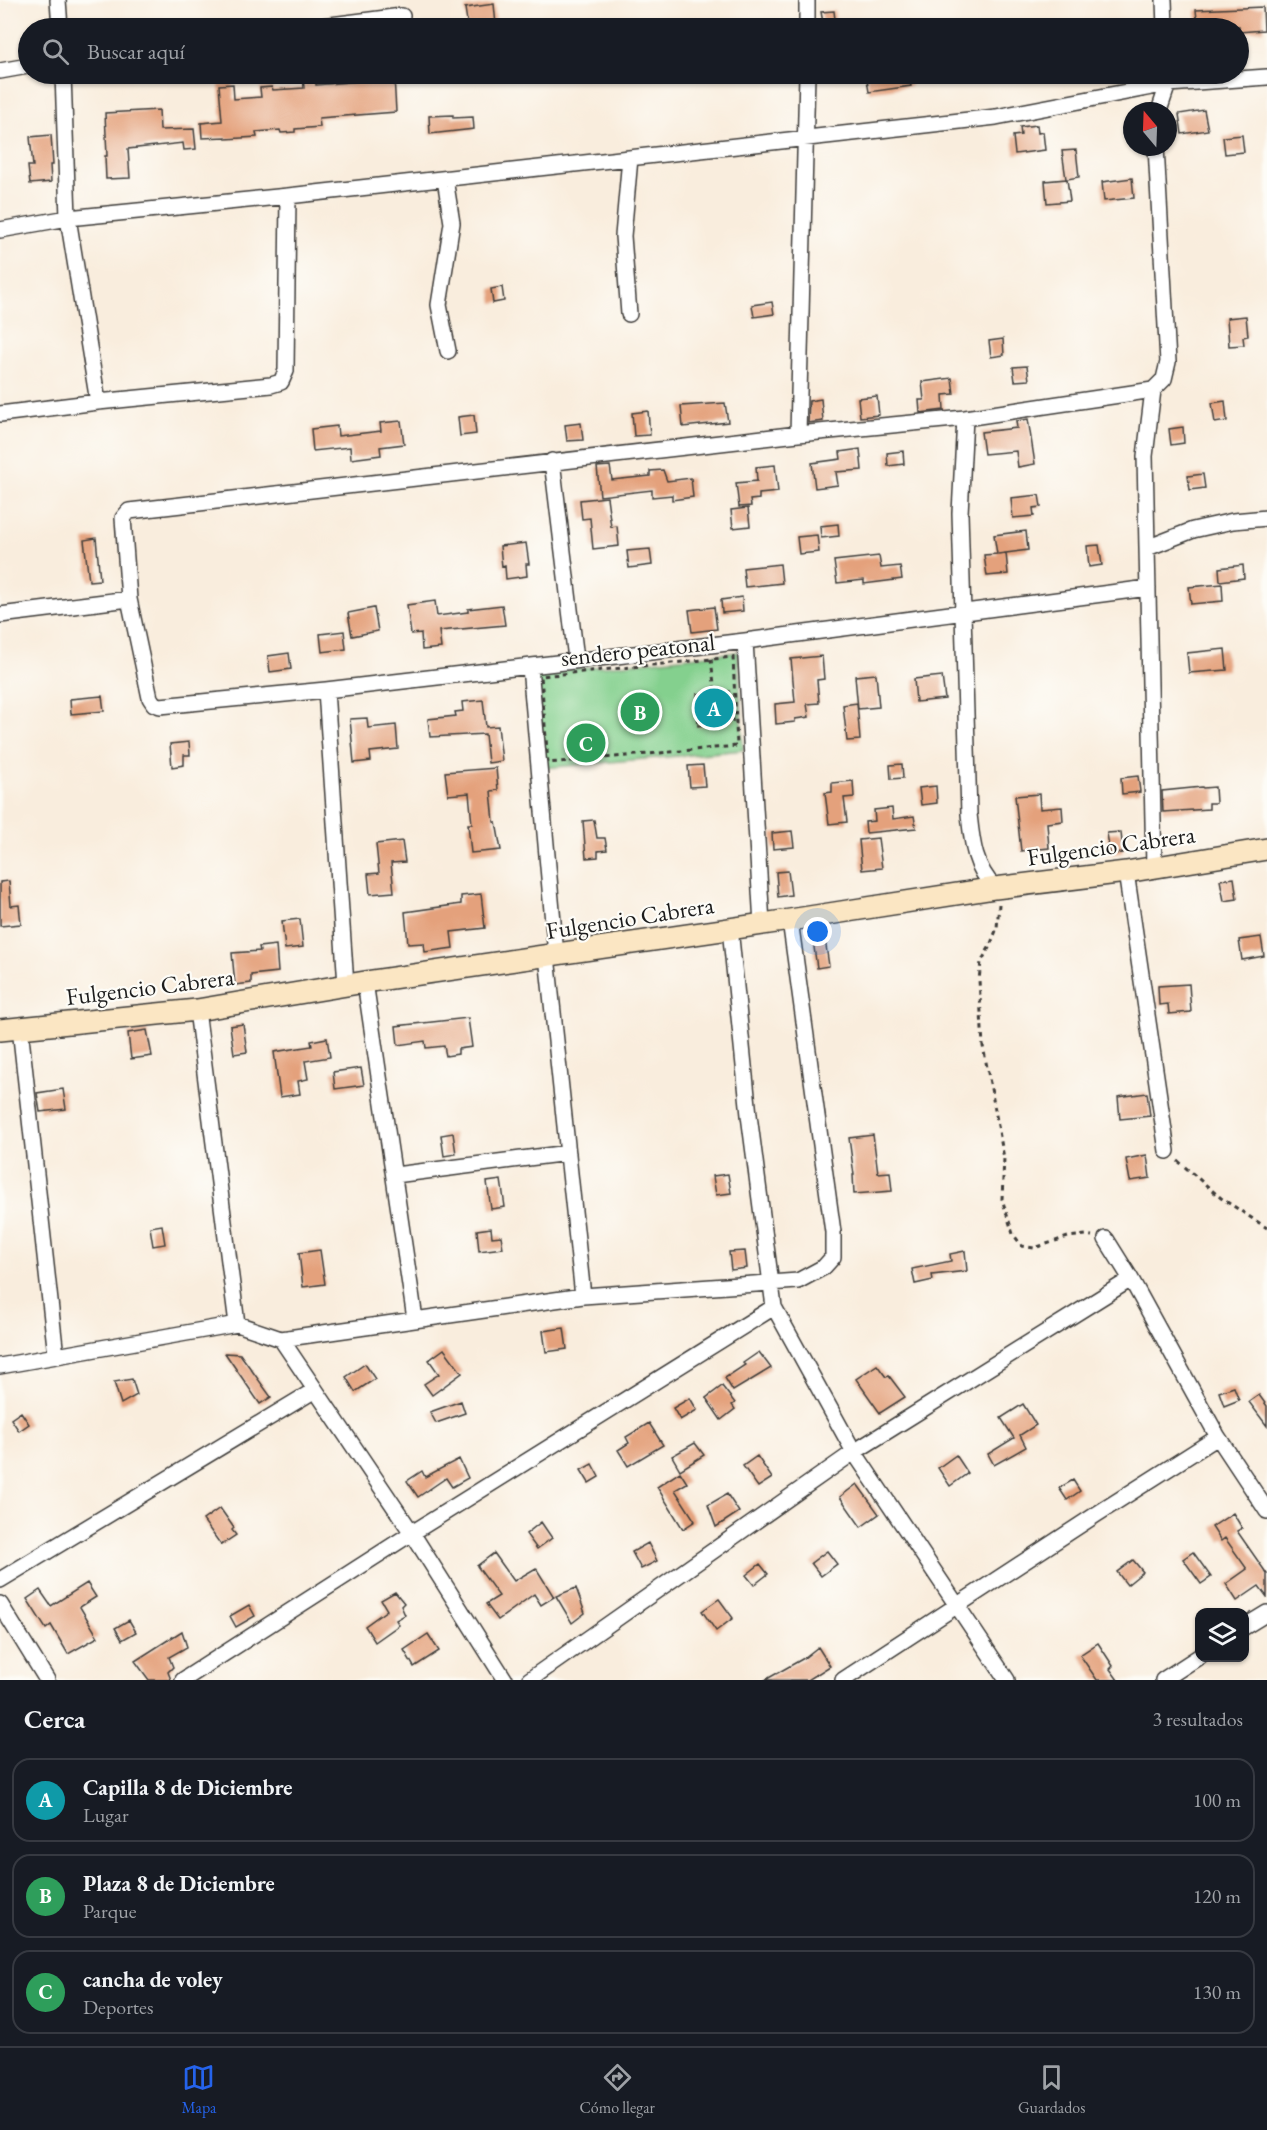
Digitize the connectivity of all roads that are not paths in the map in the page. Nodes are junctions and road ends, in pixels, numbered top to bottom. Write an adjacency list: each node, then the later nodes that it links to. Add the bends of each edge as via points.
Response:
1 (58, 0): 5 (street)
2 (807, 0): 7 (street)
3 (1164, 0): 8 (street)
4 (402, 16): 6 (street)
5 (59, 18)
6 (386, 18)
7 (807, 18)
8 (1165, 18)
9 (18, 67): 10 (street)
10 (0, 70)
11 (1249, 77): 12 (street)
12 (1267, 77)
13 (63, 84): 23 (street)
14 (807, 84): 18 (street)
15 (1145, 84): 18 (street, via 996,117)
16 (1166, 84): 17 (street)
17 (1161, 102)
18 (807, 138): 20 (street); 31 (street)
19 (1157, 156): 27 (street, via 1168,362 1164,379)
20 (630, 158): 21 (street); 25 (street, via 623,236)
21 (445, 178): 22 (street); 26 (street, via 452,223 439,305)
22 (288, 196): 23 (street); 28 (street, via 286,372 281,382)
23 (68, 218): 24 (street); 28 (street)
24 (0, 230)
25 (629, 314)
26 (448, 351)
27 (1153, 390): 30 (street); 34 (street, via 1146,456)
28 (98, 402): 29 (street)
29 (0, 414)
30 (965, 418): 31 (street); 37 (street, via 960,513)
31 (798, 434): 32 (street)
32 (552, 461): 36 (street, via 129,511 123,518); 40 (street)
33 (1267, 518): 34 (street, via 1233,520 1193,530)
34 (1148, 548): 35 (street)
35 (1148, 588): 37 (street); 44 (street)
36 (129, 599): 38 (street); 42 (street, via 150,698 157,706)
37 (963, 613): 39 (street); 46 (street, via 972,846 980,869)
38 (0, 615)
39 (745, 642): 40 (street); 48 (street)
40 (576, 660): 41 (street)
41 (530, 667): 42 (street); 50 (street)
42 (326, 690): 51 (street)
43 (1267, 849): 44 (main road, Fulgencio Cabrera)
44 (1155, 867): 45 (main road, Fulgencio Cabrera)
45 (1126, 872): 46 (main road, Fulgencio Cabrera); 54 (street)
46 (995, 888): 47 (main road, Fulgencio Cabrera)
47 (790, 921): 48 (main road, Fulgencio Cabrera); 59 (street, via 834,1247 833,1257 824,1268 798,1281)
48 (762, 924): 49 (main road, Fulgencio Cabrera)
49 (730, 928): 50 (main road, Fulgencio Cabrera); 59 (street)
50 (551, 956): 51 (main road, Fulgencio Cabrera); 55 (street)
51 (356, 984): 52 (main road, Fulgencio Cabrera); 56 (street)
52 (197, 1010): 53 (main road, Fulgencio Cabrera); 63 (street)
53 (10, 1029): 65 (street)
54 (1167, 1151)
55 (568, 1153): 56 (street); 60 (street)
56 (394, 1174): 62 (street)
57 (1106, 1239): 58 (street)
58 (1131, 1279): 68 (street); 69 (street)
59 (771, 1283): 60 (street); 61 (street)
60 (583, 1296): 62 (street)
61 (774, 1307): 69 (street); 71 (street)
62 (415, 1319): 64 (street)
63 (237, 1324): 64 (street); 65 (street)
64 (281, 1339): 67 (street)
65 (56, 1356): 66 (street)
66 (0, 1366)
67 (315, 1390): 71 (street); 72 (street)
68 (1218, 1437): 70 (street); 74 (street)
69 (854, 1452): 74 (street); 81 (street)
70 (1267, 1511)
71 (412, 1533): 79 (street); 80 (street)
72 (0, 1580)
73 (0, 1604): 78 (street)
74 (958, 1606): 82 (street); 83 (street)
75 (1267, 1613): 76 (street)
76 (1249, 1624)
77 (1195, 1659): 84 (street)
78 (47, 1680)
79 (183, 1680)
80 (505, 1680)
81 (529, 1680)
82 (843, 1680)
83 (1008, 1680)
84 (1163, 1680)

